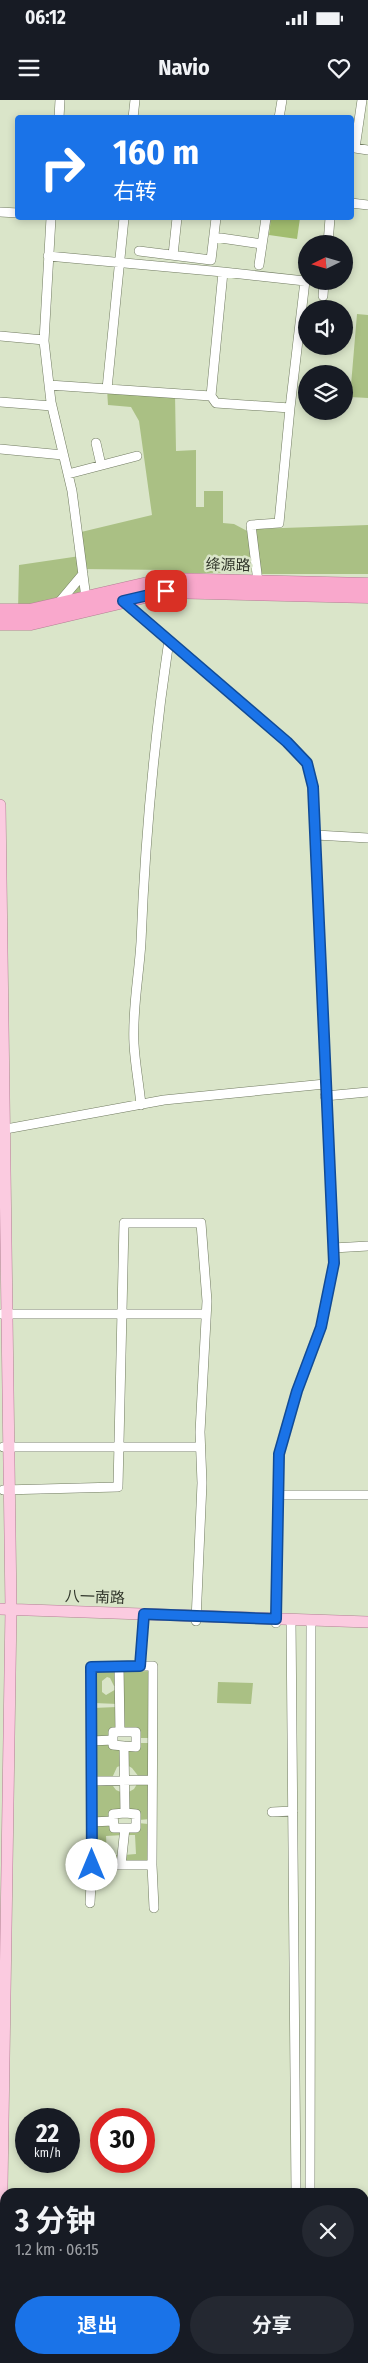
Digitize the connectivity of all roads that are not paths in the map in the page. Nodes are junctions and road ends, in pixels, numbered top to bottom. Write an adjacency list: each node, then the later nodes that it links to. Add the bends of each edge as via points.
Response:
1 (60, 100): 5 (street)
2 (135, 100): 6 (street)
3 (282, 100): 7 (street)
4 (364, 106): 8 (street)
5 (58, 115)
6 (133, 115)
7 (280, 115)
8 (354, 144)
9 (354, 148): 10 (street)
10 (368, 150)
11 (354, 203): 12 (street)
12 (368, 204)
13 (0, 212): 14 (street)
14 (15, 213)
15 (51, 220): 26 (street)
16 (124, 220): 27 (street)
17 (177, 220): 25 (street)
18 (216, 220): 22 (street)
19 (266, 220): 23 (street)
20 (330, 220): 21 (street)
21 (329, 235)
22 (214, 237): 23 (street); 25 (street, via 211,260)
23 (262, 244): 28 (street)
24 (139, 251): 25 (street)
25 (173, 255)
26 (48, 256): 27 (street); 33 (street)
27 (119, 262): 29 (street); 35 (street)
28 (259, 265)
29 (223, 272): 36 (street); 39 (street, via 305,281)
30 (323, 290): 31 (street)
31 (323, 296)
32 (0, 336): 33 (street)
33 (44, 340): 34 (street)
34 (49, 385): 35 (street); 38 (street)
35 (107, 389): 36 (street)
36 (211, 396): 39 (street, via 216,403)
37 (0, 402): 38 (street)
38 (52, 406): 42 (street)
39 (290, 408): 47 (street, via 279,523 251,525)
40 (96, 443): 44 (street)
41 (0, 450): 42 (street)
42 (63, 455): 45 (street)
43 (137, 456): 44 (street)
44 (101, 465): 45 (street)
45 (68, 474): 46 (street)
46 (82, 574): 50 (street); 52 (street)
47 (258, 582): 48 (highway, 绛源路); 50 (highway, 绛源路, via 165,580)
48 (368, 585)
49 (368, 596): 51 (highway, 绛源路, via 166,591)
50 (86, 598): 52 (highway, 绛源路)
51 (123, 601): 54 (highway, 绛源路, via 31,623); 55 (street)
52 (57, 605): 53 (highway, 绛源路, via 30,611)
53 (0, 611)
54 (0, 623)
55 (170, 640): 57 (street, via 307,763 313,787); 63 (street, via 157,721 136,988 134,1043)
56 (0, 806): 59 (main road)
57 (316, 835): 58 (street); 60 (street)
58 (368, 838)
59 (1, 987): 64 (main road)
60 (325, 1084): 62 (street); 63 (street)
61 (368, 1092): 62 (street)
62 (326, 1096): 66 (street)
63 (141, 1104): 64 (street)
64 (2, 1130): 67 (main road)
65 (368, 1246): 66 (street)
66 (333, 1248): 74 (street, via 334,1263 321,1327 297,1391 279,1454)
67 (2, 1314): 68 (street); 70 (main road)
68 (122, 1314): 69 (street); 69 (street, via 124,1223 142,1222 201,1224); 71 (street)
69 (206, 1314): 72 (street)
70 (6, 1447): 71 (street); 73 (main road)
71 (119, 1447): 72 (street); 73 (street, via 118,1487)
72 (200, 1447): 78 (street, via 202,1483)
73 (6, 1490): 76 (main road)
74 (278, 1495): 75 (street); 79 (street)
75 (368, 1495)
76 (6, 1611): 77 (main road, 八一南路); 107 (main road); 108 (main road)
77 (143, 1617): 78 (main road, 八一南路); 84 (street, via 140,1666)
78 (196, 1618): 79 (main road, 八一南路)
79 (276, 1621): 80 (main road, 八一南路)
80 (291, 1621): 81 (main road, 八一南路); 94 (street)
81 (311, 1622): 82 (main road, 八一南路); 110 (street)
82 (368, 1623)
83 (119, 1666): 84 (street); 85 (street); 89 (street, via 91,1667)
84 (137, 1666): 88 (street, via 153,1666)
85 (120, 1732): 86 (street, via 113,1732); 87 (street, via 136,1732)
86 (113, 1740): 89 (street); 90 (street, via 113,1745)
87 (136, 1740): 88 (street); 90 (street, via 136,1746)
88 (152, 1740): 92 (street)
89 (91, 1741): 93 (street)
90 (124, 1746): 91 (street)
91 (124, 1780): 92 (street); 93 (street); 96 (street)
92 (152, 1780): 100 (street)
93 (91, 1781): 98 (street)
94 (293, 1811): 95 (street); 109 (street)
95 (272, 1812)
96 (125, 1813): 97 (street, via 113,1814); 99 (street, via 136,1814)
97 (113, 1821): 98 (street); 101 (street, via 114,1828)
98 (92, 1822): 102 (street)
99 (136, 1822): 100 (street); 101 (street, via 136,1828)
100 (152, 1822): 104 (street)
101 (124, 1828): 103 (street)
102 (92, 1865): 103 (street); 105 (street)
103 (121, 1865): 104 (street)
104 (152, 1865): 106 (street)
105 (90, 1904)
106 (154, 1908)
107 (0, 1918)
108 (1, 2188)
109 (296, 2188)
110 (310, 2188)

